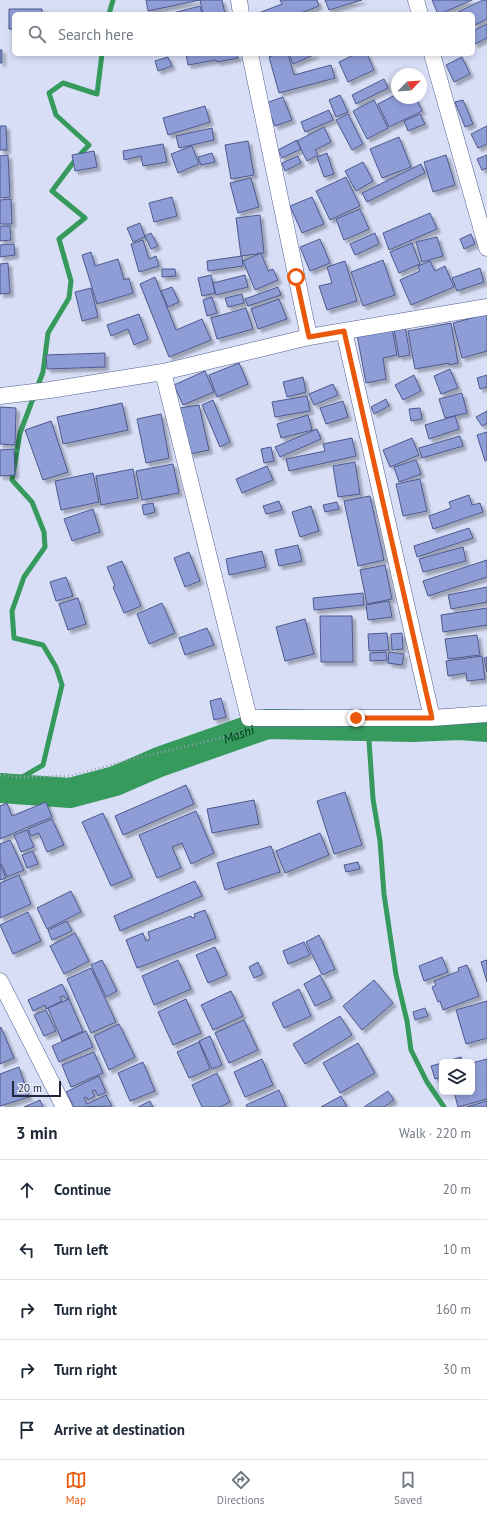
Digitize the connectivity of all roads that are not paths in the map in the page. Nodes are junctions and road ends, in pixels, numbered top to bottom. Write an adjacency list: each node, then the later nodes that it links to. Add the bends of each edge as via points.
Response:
1 (239, 0): 3 (street)
2 (416, 0): 4 (street)
3 (242, 12)
4 (419, 12)
5 (250, 56): 10 (street)
6 (433, 56): 7 (street)
7 (487, 248)
8 (487, 307): 9 (street)
9 (344, 331): 10 (street); 14 (street)
10 (309, 337): 11 (street)
11 (163, 372): 12 (street); 14 (street, via 249,718)
12 (0, 396)
13 (487, 714): 14 (street)
14 (432, 718)
15 (0, 981): 16 (street)
16 (64, 1107)

